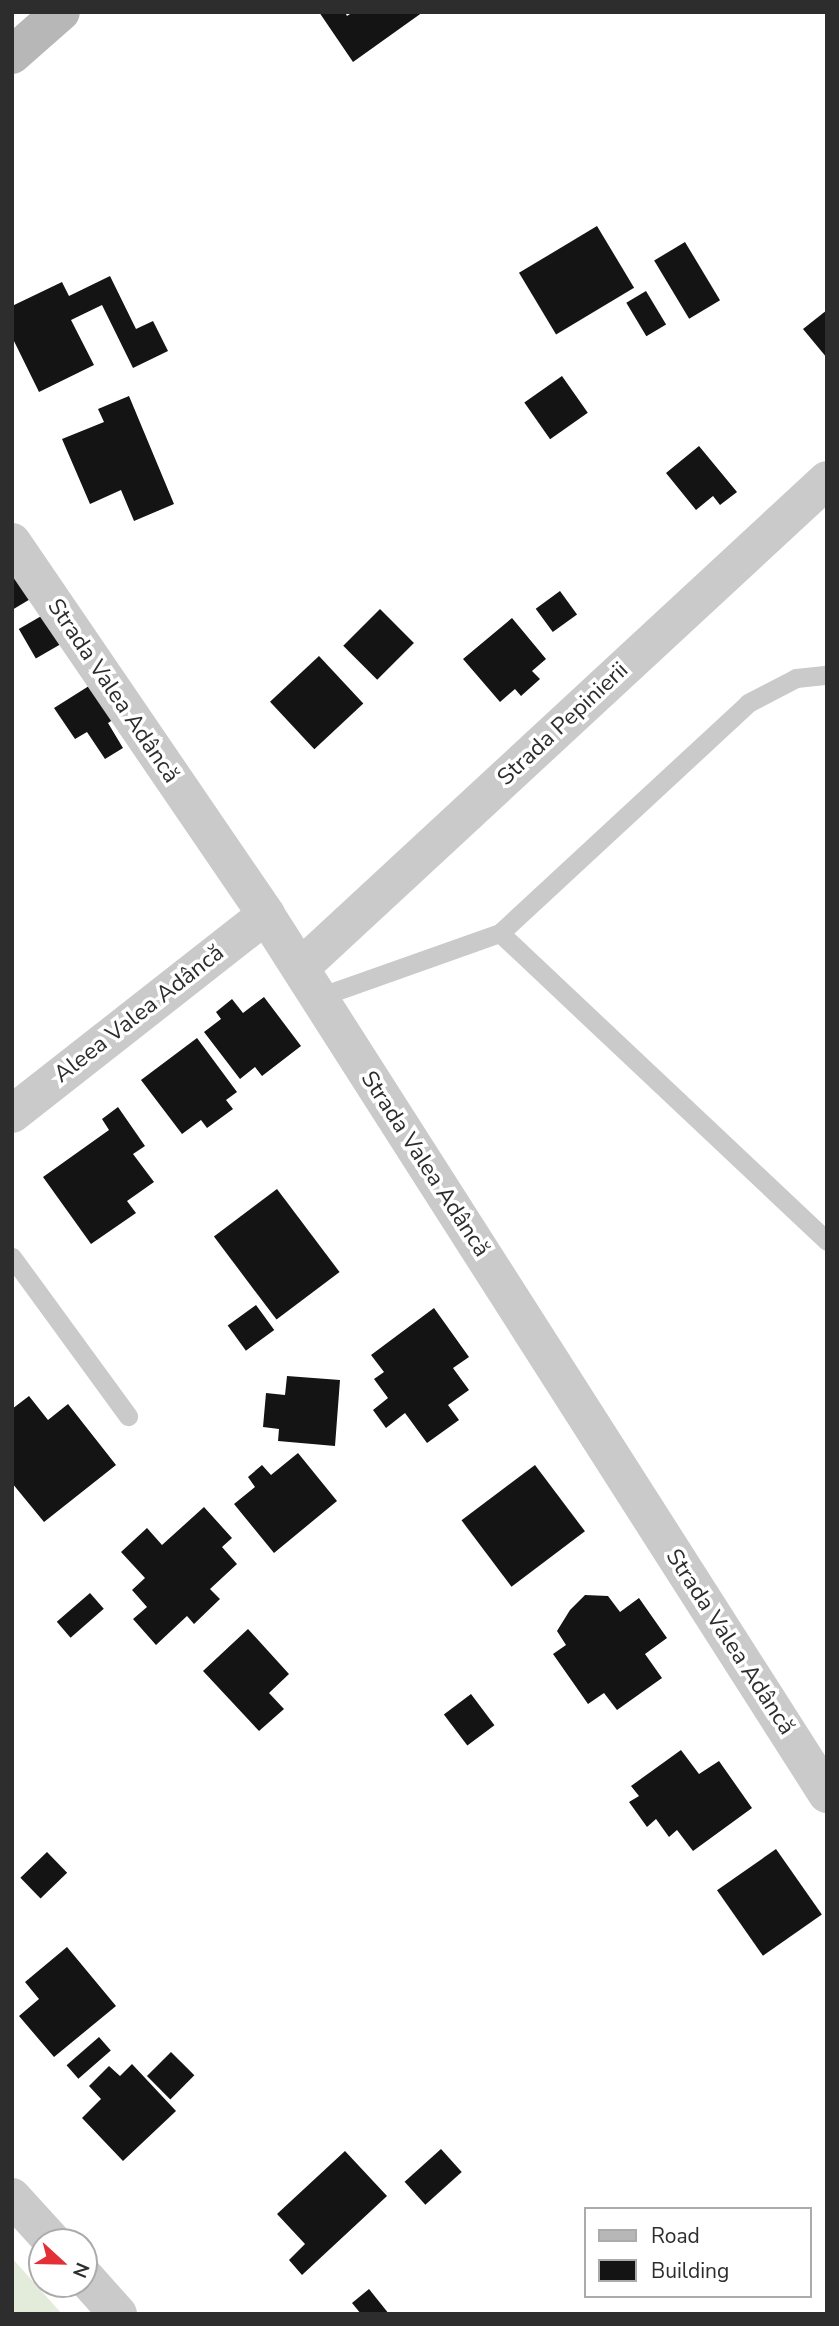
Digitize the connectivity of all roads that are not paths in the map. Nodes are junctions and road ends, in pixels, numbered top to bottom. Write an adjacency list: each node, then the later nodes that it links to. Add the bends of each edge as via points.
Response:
1 (61, 12): 2 (street)
2 (12, 55)
3 (827, 480): 8 (street, Strada Pepinierii)
4 (12, 542): 6 (street, Strada Valea Adâncă)
5 (827, 675): 7 (lane, via 796,678 748,703)
6 (266, 915): 8 (street, Strada Valea Adâncă); 9 (street, Aleea Valea Adâncă)
7 (500, 933): 8 (lane); 10 (lane)
8 (309, 982): 13 (street, Strada Valea Adâncă)
9 (12, 1114)
10 (827, 1241)
11 (12, 1257): 12 (lane)
12 (128, 1416)
13 (821, 1772)
14 (12, 2197): 15 (street)
15 (40, 2228)
16 (98, 2292): 17 (street)
17 (118, 2314)

